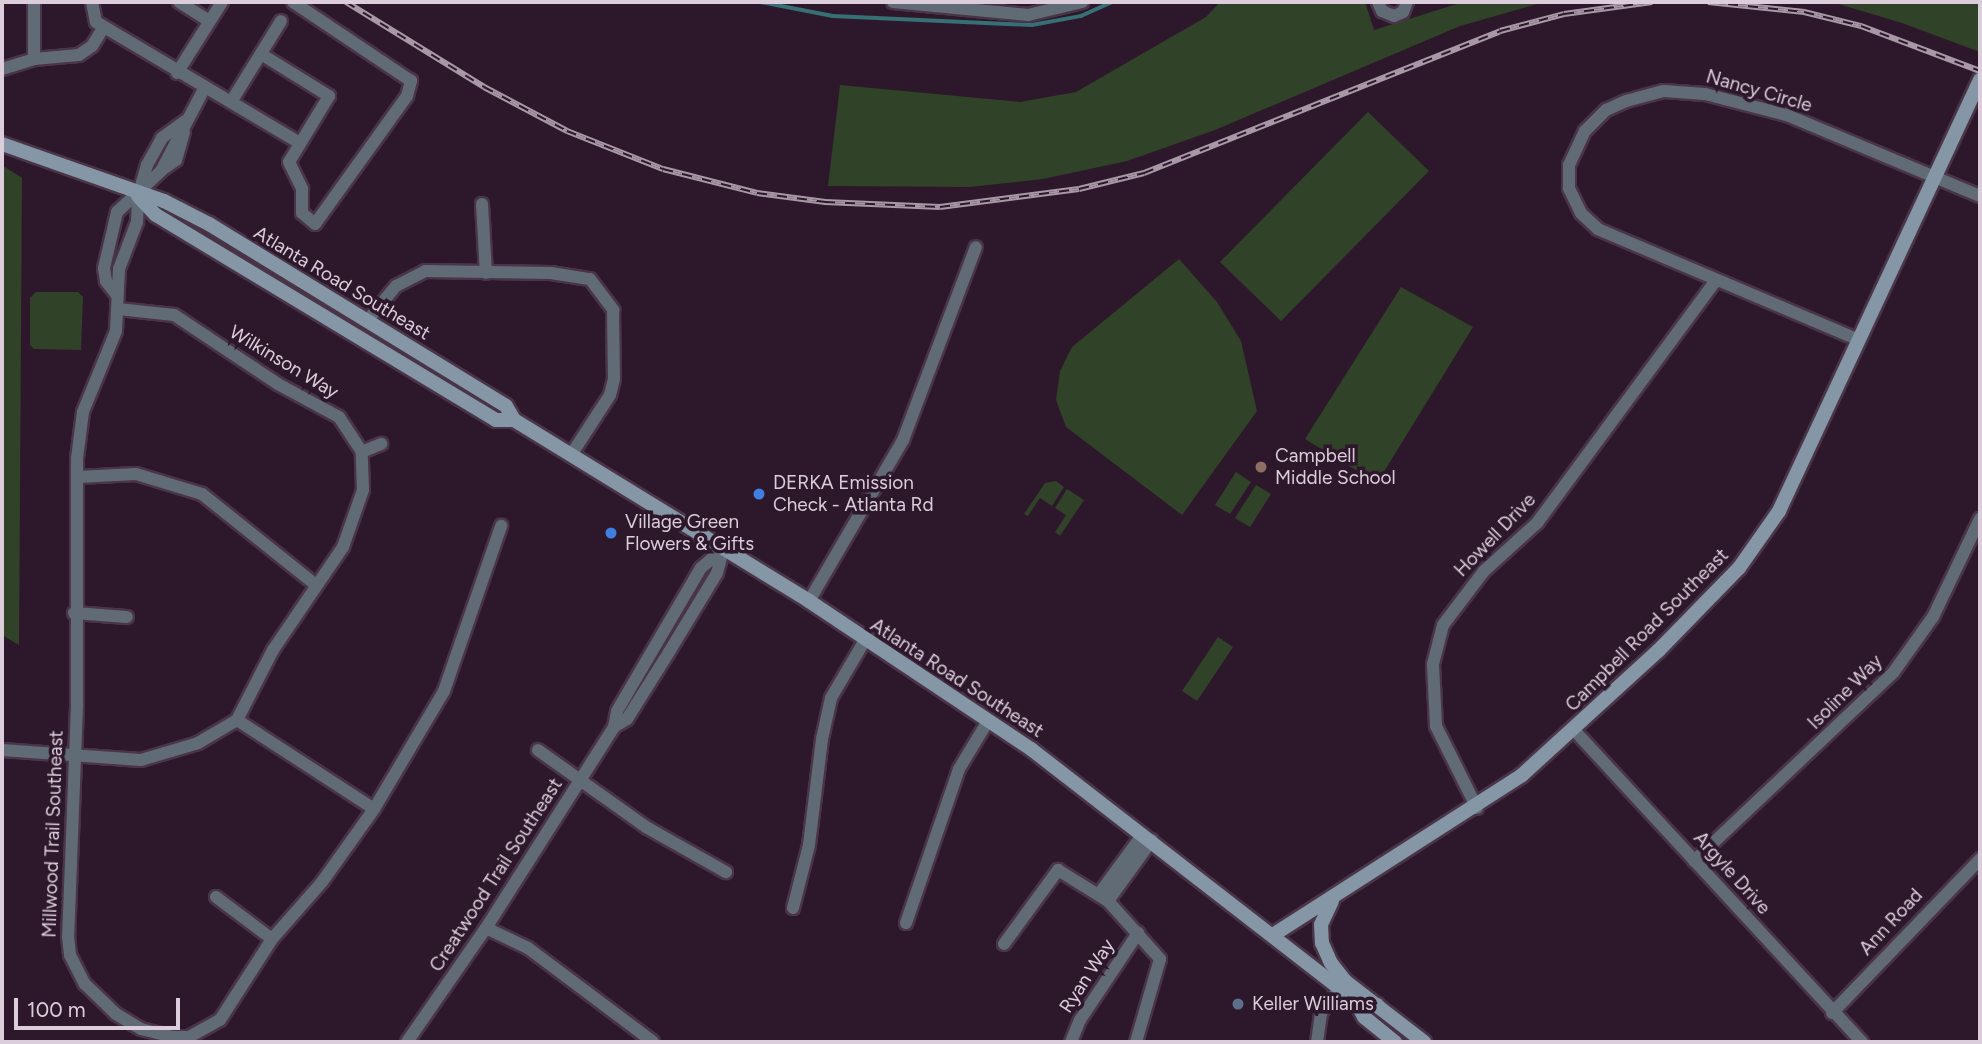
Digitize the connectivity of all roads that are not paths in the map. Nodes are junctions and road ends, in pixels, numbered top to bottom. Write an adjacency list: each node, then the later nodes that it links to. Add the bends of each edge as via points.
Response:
1 (34, 2): 14 (street)
2 (92, 2): 12 (street, via 93,17)
3 (179, 2): 11 (street)
4 (222, 2): 11 (street)
5 (293, 2): 21 (street, via 404,73 412,84 315,224 302,213 302,189 289,162)
6 (893, 2): 8 (street, via 1028,15)
7 (1378, 2): 9 (street, via 1390,16 1399,15)
8 (1075, 3)
9 (1411, 3)
10 (281, 20): 13 (street)
11 (209, 21): 16 (street)
12 (104, 27): 14 (street, via 92,46 79,55); 16 (street)
13 (261, 54): 19 (street); 21 (street, via 329,96)
14 (34, 59): 15 (street)
15 (2, 69)
16 (177, 73): 18 (street)
17 (1980, 79): 23 (main road, Campbell Road Southeast)
18 (204, 89): 19 (street); 20 (street)
19 (231, 102): 21 (street)
20 (185, 121): 24 (street, via 161,171); 24 (street, via 162,138)
21 (298, 142)
22 (2, 144): 24 (main road, Atlanta Road Southeast)
23 (1934, 177): 25 (street, Nancy Circle); 29 (street, Nancy Circle, via 1787,115 1705,94 1664,91 1606,110 1585,131 1572,155 1568,177 1573,201 1598,229); 33 (main road, Campbell Road Southeast)
24 (138, 196): 30 (street, Millwood Trail Southeast, via 137,222 122,254); 30 (street, Millwood Trail Southeast, via 117,212 104,256 106,281); 32 (main road, Atlanta Road Southeast, via 164,201 209,224); 34 (main road, Atlanta Road Southeast, via 156,215 496,420)
25 (1980, 196)
26 (482, 204): 28 (street)
27 (976, 247): 43 (street, via 903,440)
28 (486, 273): 32 (street, via 425,271 412,275 396,286); 37 (street, via 590,279 613,310 610,395)
29 (1715, 282): 33 (street, Nancy Circle); 55 (street, Howell Drive, via 1543,516 1484,570 1443,625 1433,664 1436,727)
30 (116, 294): 31 (street, Millwood Trail Southeast)
31 (118, 309): 36 (street, Wilkinson Way, via 174,315 339,418); 38 (street, Millwood Trail Southeast, via 116,331 83,412)
32 (368, 320): 34 (main road, Atlanta Road Southeast, via 506,405)
33 (1859, 340): 49 (main road, Campbell Road Southeast, via 1779,511 1757,546 1687,624)
34 (514, 420): 37 (main road, Atlanta Road Southeast)
35 (381, 444): 36 (street)
36 (362, 452): 42 (street, via 366,477 358,508 343,547)
37 (571, 455): 41 (main road, Atlanta Road Southeast)
38 (78, 477): 42 (street, via 136,474 202,494); 44 (street, Millwood Trail Southeast)
39 (1980, 519): 58 (street, Isoline Way, via 1933,617 1893,673)
40 (501, 526): 54 (street, Millwood Trail Southeast, via 477,587 451,677)
41 (723, 549): 43 (main road, Atlanta Road Southeast); 53 (street, Creatwood Trail Southeast, via 701,568)
42 (316, 585): 47 (street, via 273,650)
43 (809, 601): 46 (main road, Atlanta Road Southeast)
44 (74, 613): 45 (street); 52 (street, Millwood Trail Southeast)
45 (127, 617)
46 (865, 640): 48 (main road, Atlanta Road Southeast); 63 (street, via 831,698 809,845)
47 (237, 720): 52 (street, via 198,743 160,757); 54 (street)
48 (988, 721): 56 (main road, Atlanta Road Southeast); 64 (street, via 959,769)
49 (1574, 730): 55 (main road, Campbell Road Southeast); 58 (street, Argyle Drive)
50 (2, 750): 52 (street)
51 (538, 750): 53 (street)
52 (73, 756): 74 (street, Millwood Trail Southeast, via 70,955 85,984 116,1014 155,1034)
53 (580, 781): 59 (street, via 646,827); 65 (street, Creatwood Trail Southeast)
54 (374, 808): 68 (street, Millwood Trail Southeast, via 322,882)
55 (1477, 808): 60 (main road, Campbell Road Southeast)
56 (1147, 837): 62 (street); 67 (main road, Atlanta Road Southeast)
57 (1980, 859): 73 (street, Ann Road)
58 (1694, 861): 73 (street, Argyle Drive)
59 (726, 872)
60 (1337, 895): 67 (main road, Campbell Road Southeast); 72 (main road, via 1324,911 1322,943 1345,981)
61 (216, 897): 68 (street)
62 (1104, 898): 66 (street); 69 (street, via 1058,870)
63 (793, 908)
64 (906, 923)
65 (486, 928): 75 (street, Creatwood Trail Southeast); 76 (street, via 528,948)
66 (1138, 933): 77 (street, Ryan Way, via 1080,1020); 78 (street, via 1160,958)
67 (1273, 935): 70 (main road, Atlanta Road Southeast)
68 (272, 939): 74 (street, Millwood Trail Southeast, via 220,1020)
69 (1004, 944)
70 (1340, 988): 71 (main road, Atlanta Road Southeast); 79 (street, via 1321,1013)
71 (1355, 1000): 72 (main road, Atlanta Road Southeast); 80 (main road, Atlanta Road Southeast, via 1364,1017)
72 (1377, 1005): 81 (main road, Atlanta Road Southeast)
73 (1832, 1013): 82 (street, Argyle Drive)
74 (190, 1040)
75 (407, 1042)
76 (653, 1042)
77 (1071, 1042)
78 (1136, 1042)
79 (1317, 1042)
80 (1395, 1042)
81 (1424, 1042)
82 (1862, 1042)

